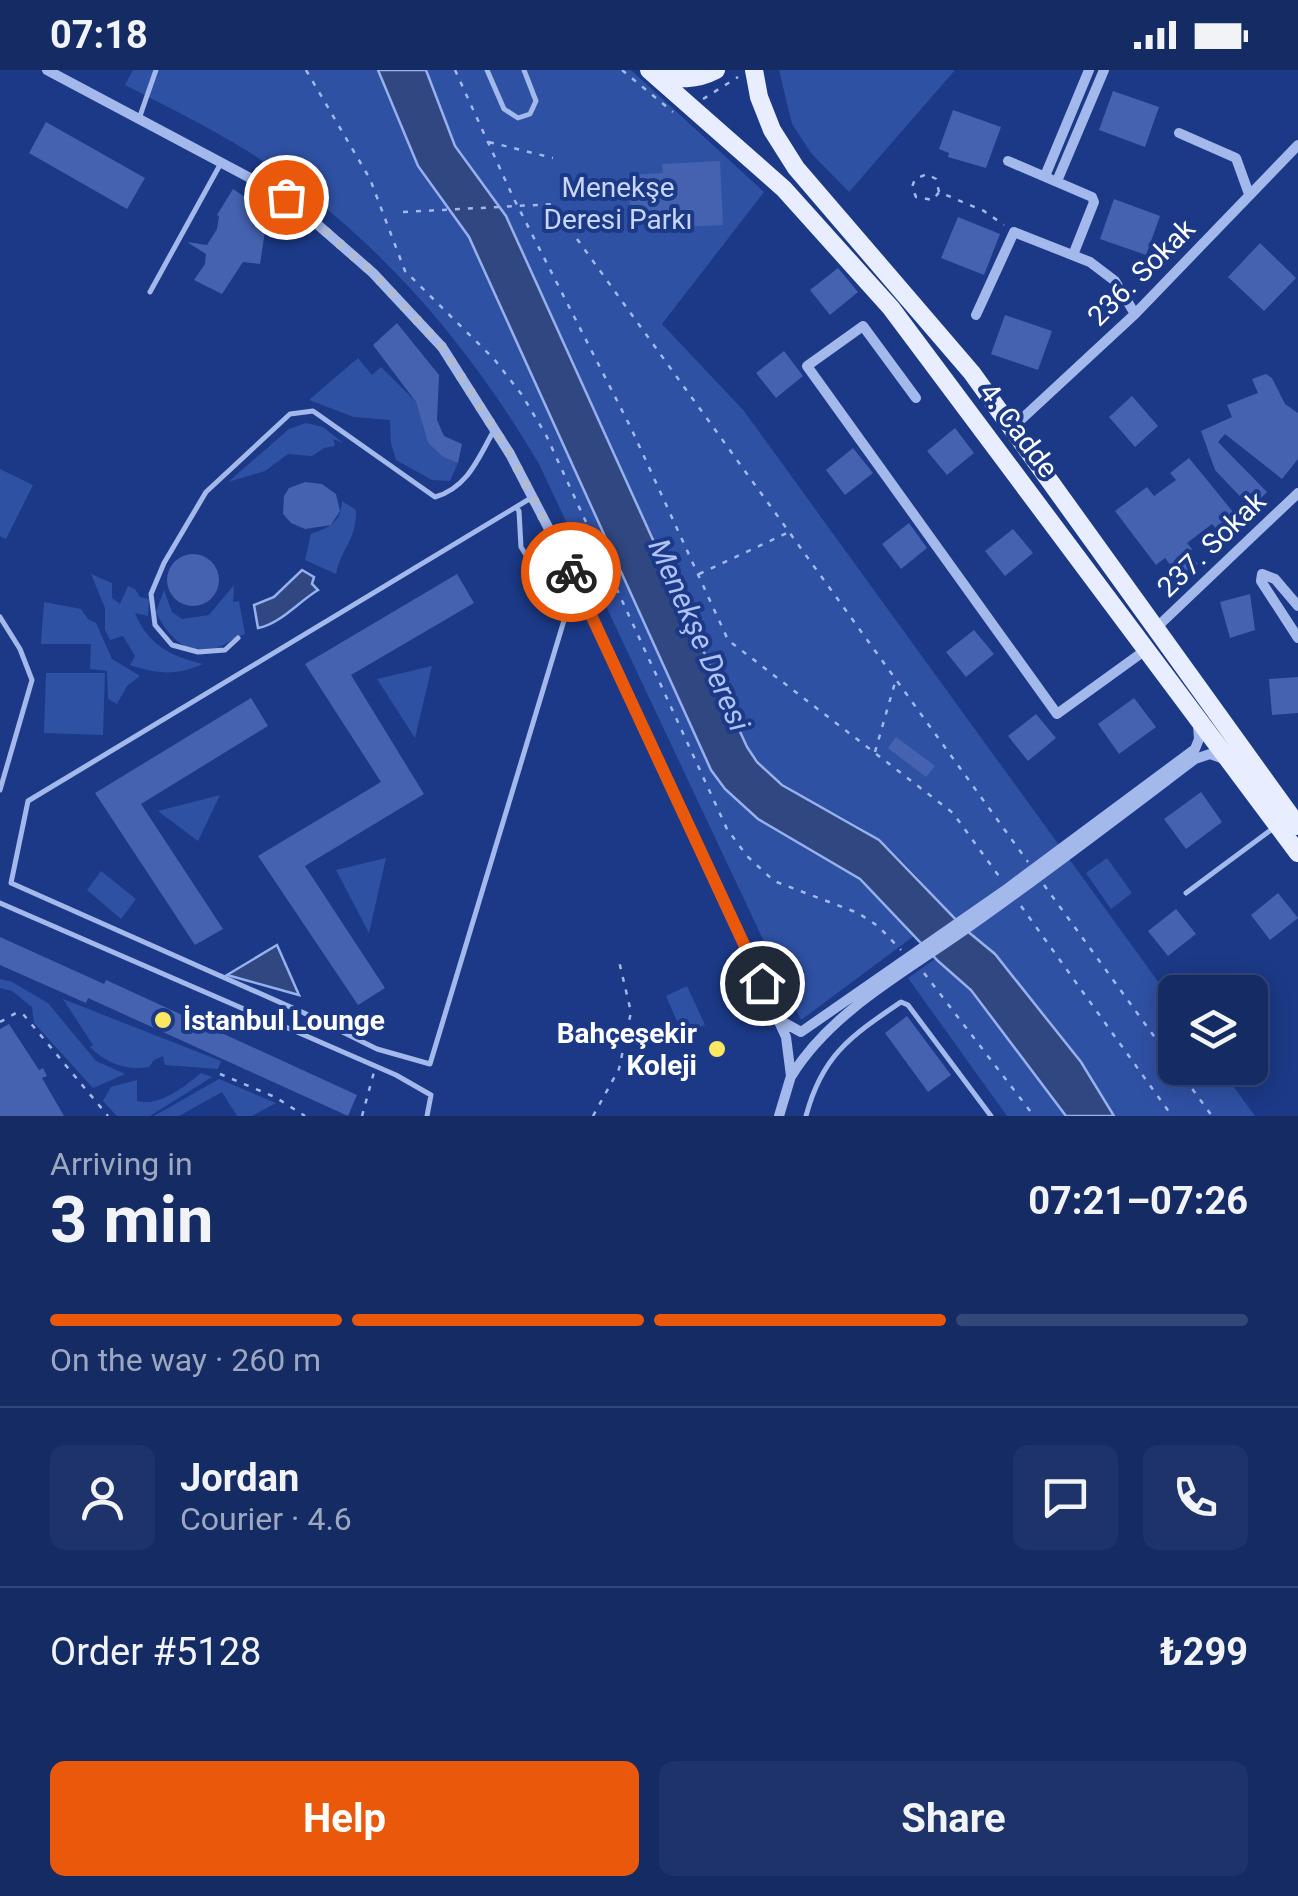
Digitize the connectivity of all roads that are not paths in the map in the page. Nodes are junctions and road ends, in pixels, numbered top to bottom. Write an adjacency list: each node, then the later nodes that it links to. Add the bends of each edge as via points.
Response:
1 (47, 70): 10 (street)
2 (156, 70): 10 (lane)
3 (486, 70): 4 (lane, via 504,109 518,118 530,114 536,101)
4 (524, 70)
5 (716, 70): 8 (main road, via 682,80)
6 (1089, 70): 15 (street)
7 (1104, 70): 16 (street)
8 (653, 73): 35 (main road, 4. Cadde, via 784,189 857,267)
9 (747, 73): 23 (main road, 4. Cadde, via 796,168)
10 (139, 119): 14 (street)
11 (1179, 133): 17 (street, via 1236,158)
12 (1298, 145): 17 (street, 236. Sokak)
13 (1008, 160): 15 (street)
14 (222, 163): 19 (lane); 24 (street, via 286,197 373,273 442,347)
15 (1045, 176): 16 (street)
16 (1057, 181): 18 (street, via 1094,202)
17 (1249, 194): 20 (street, 236. Sokak)
18 (1073, 255): 20 (street, via 1115,281); 21 (street, via 1014,232)
19 (150, 292)
20 (1135, 314): 23 (street, 236. Sokak)
21 (976, 315)
22 (916, 398): 35 (street, via 863,326 807,366 1057,714)
23 (1012, 428): 32 (main road, 4. Cadde)
24 (494, 429): 26 (street); 33 (lane, via 453,492 435,497 313,411 290,414 206,492 151,594 155,625 172,646 225,650)
25 (1298, 493): 32 (street, 237. Sokak)
26 (533, 497): 27 (lane); 28 (street)
27 (516, 507): 28 (lane, via 28,801 11,884 377,1049 430,1064); 29 (lane, via 521,547)
28 (576, 581): 44 (street)
29 (543, 582)
30 (1298, 606): 34 (street, via 1262,574)
31 (0, 617): 38 (lane, via 32,680)
32 (1156, 628): 39 (main road, 4. Cadde)
33 (238, 638)
34 (1298, 638)
35 (1147, 649): 36 (main road, 4. Cadde)
36 (1198, 720): 37 (main road, 4. Cadde); 40 (street, via 1195,749)
37 (1227, 760): 39 (main road, 4. Cadde); 40 (street, via 1210,754 1194,759)
38 (0, 790)
39 (1292, 841): 41 (lane)
40 (1036, 873): 43 (street)
41 (1186, 893)
42 (0, 903): 48 (lane, via 376,1066 431,1095)
43 (916, 959): 45 (street); 47 (street, via 808,1049)
44 (778, 1018): 45 (street); 46 (street)
45 (801, 1032): 46 (street)
46 (788, 1055): 47 (street)
47 (791, 1076): 49 (street)
48 (427, 1116)
49 (779, 1116)
50 (806, 1116): 51 (lane, via 828,1060 901,1002)
51 (990, 1116)

